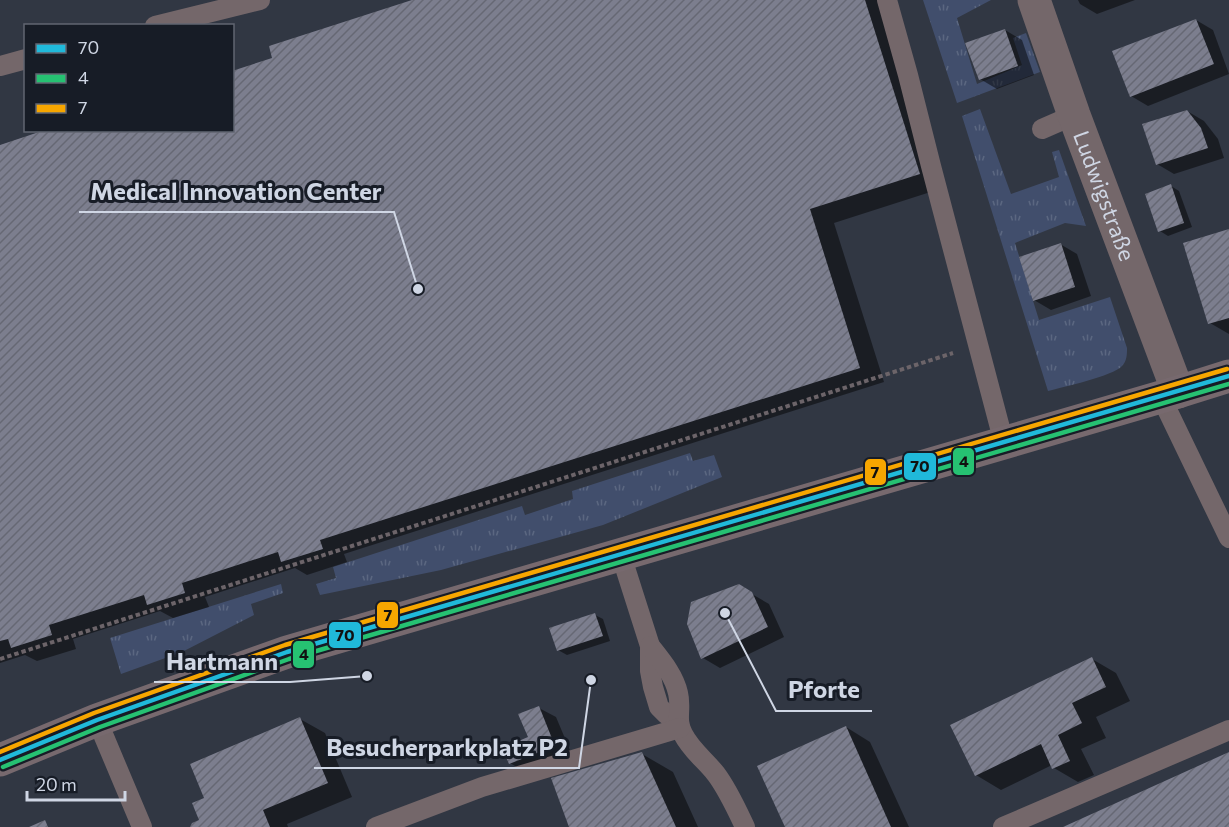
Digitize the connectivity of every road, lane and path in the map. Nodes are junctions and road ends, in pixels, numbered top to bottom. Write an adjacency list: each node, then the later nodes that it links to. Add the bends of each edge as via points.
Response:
1 (260, 0): 4 (lane)
2 (886, 0): 9 (lane)
3 (1034, 0): 7 (street, Ludwigstraße)
4 (163, 24)
5 (24, 60): 6 (lane)
6 (0, 66)
7 (1074, 115): 8 (lane); 11 (street, Ludwigstraße)
8 (1042, 129)
9 (978, 345): 12 (lane); 15 (path)
10 (1229, 376): 11 (main road)
11 (1169, 394): 12 (main road); 13 (lane)
12 (1004, 443): 14 (main road)
13 (1229, 538)
14 (621, 555): 16 (main road, via 287,652); 17 (lane, via 650,645 650,671 659,707)
15 (0, 659)
16 (97, 720): 19 (main road); 20 (lane)
17 (679, 725): 21 (lane, via 482,787); 22 (lane, via 690,746 725,787)
18 (1229, 730): 23 (lane)
19 (0, 760)
20 (142, 827)
21 (376, 827)
22 (745, 827)
23 (1004, 827)

